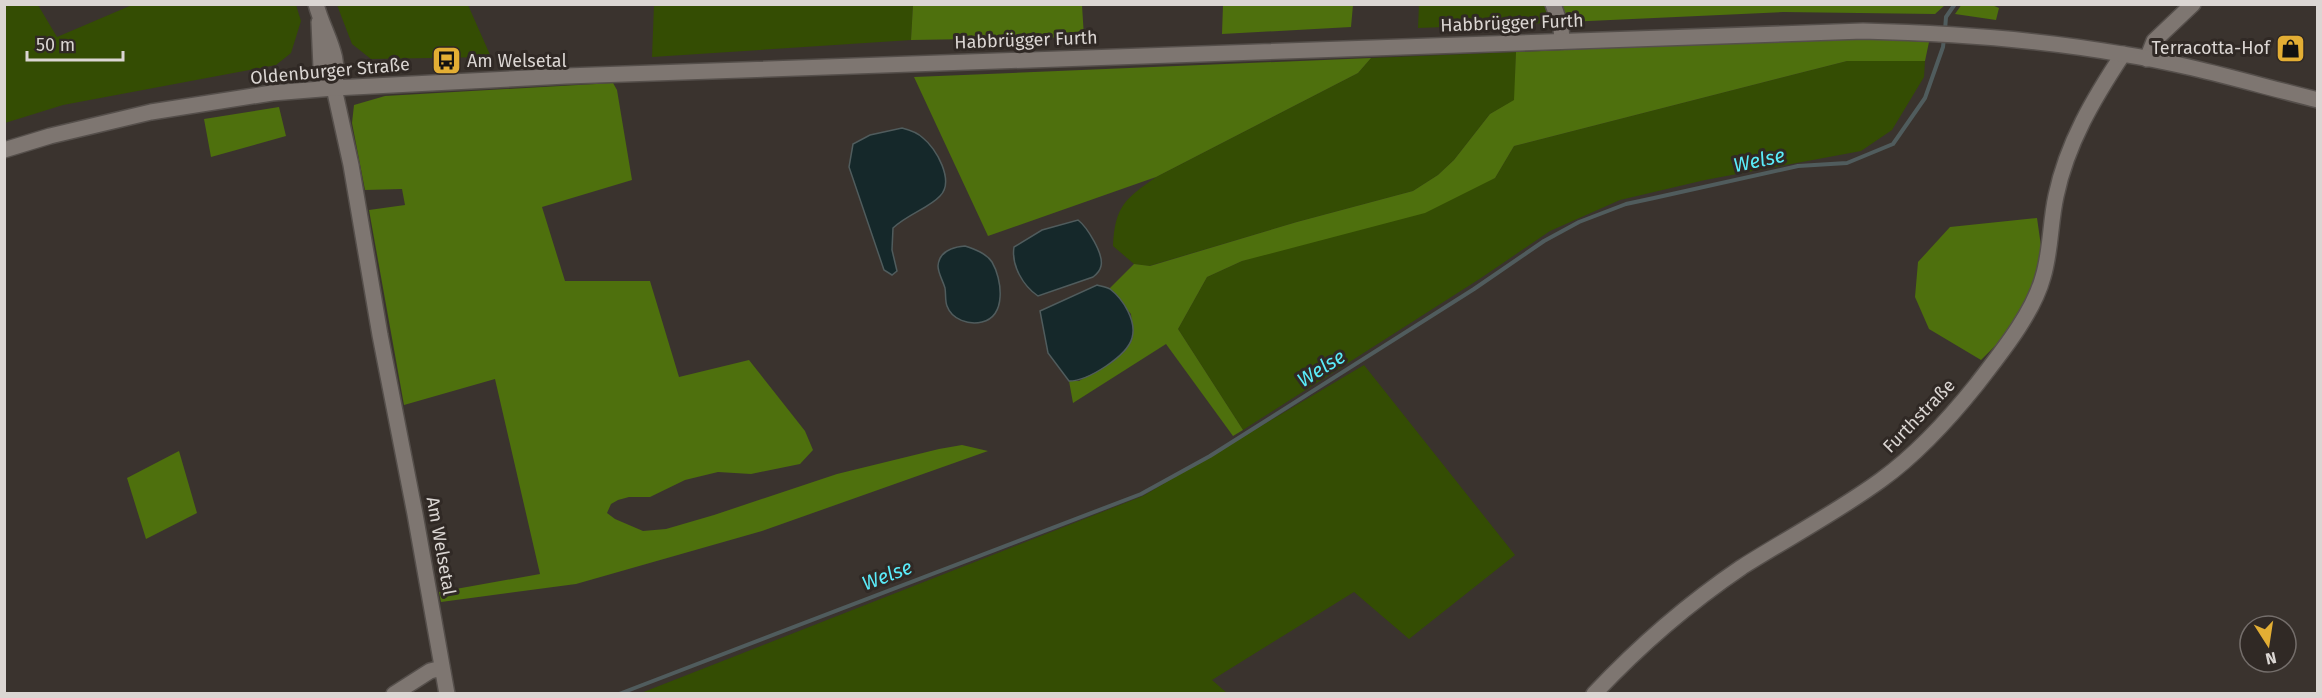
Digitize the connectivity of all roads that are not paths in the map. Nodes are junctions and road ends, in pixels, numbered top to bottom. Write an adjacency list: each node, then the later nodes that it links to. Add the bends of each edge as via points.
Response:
1 (1552, 4): 4 (street)
2 (2193, 4): 6 (street, via 2154,41)
3 (318, 10): 8 (street, Am Welsetal, via 333,44 338,73)
4 (1562, 41): 5 (street, Habbrügger Furth, via 1931,32 2014,38); 7 (street, Habbrügger Furth)
5 (2123, 54): 6 (street, Habbrügger Furth); 14 (street, Furthstraße, via 2070,147 2056,197 2043,278 2031,307 1977,385 1945,422 1880,481 1703,596)
6 (2147, 59): 9 (street, Habbrügger Furth)
7 (809, 67): 8 (street, Oldenburger Straße)
8 (334, 88): 10 (street, Oldenburger Straße, via 272,93 151,112); 11 (street, Am Welsetal)
9 (2318, 100)
10 (4, 150)
11 (442, 669): 12 (street, via 430,671); 13 (street, Am Welsetal)
12 (394, 693)
13 (447, 693)
14 (1594, 693)

